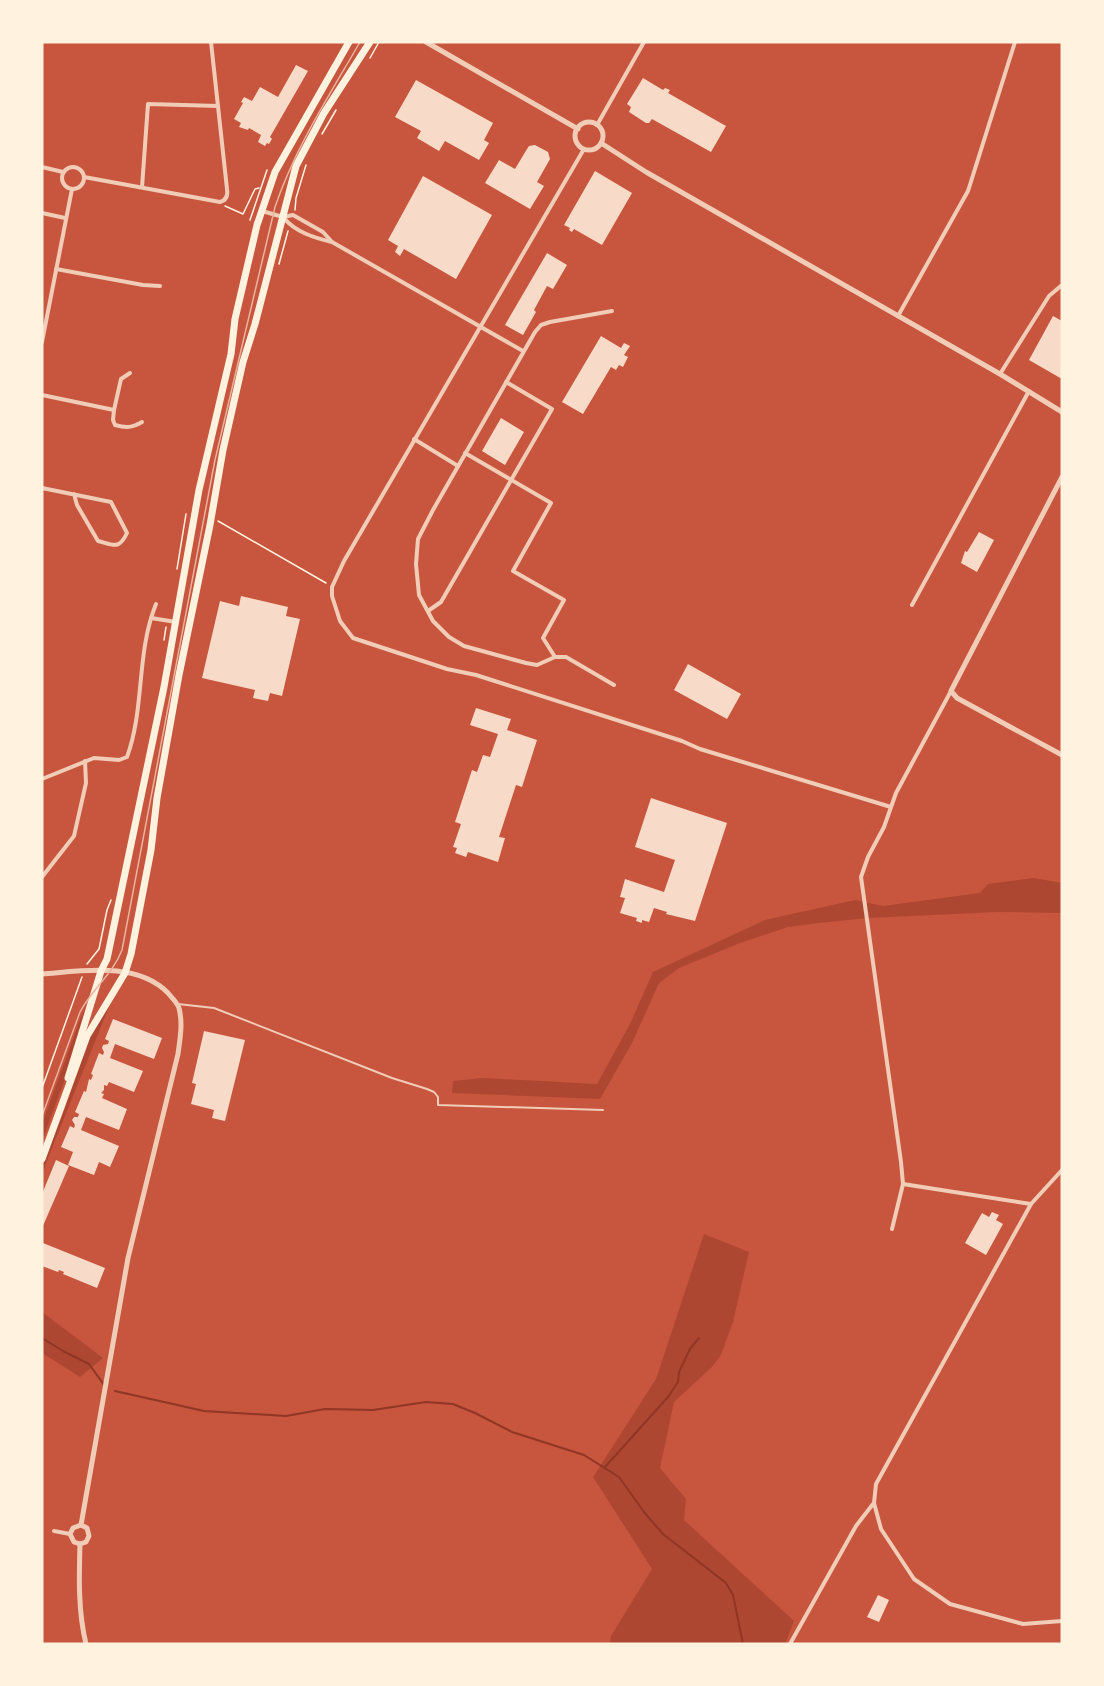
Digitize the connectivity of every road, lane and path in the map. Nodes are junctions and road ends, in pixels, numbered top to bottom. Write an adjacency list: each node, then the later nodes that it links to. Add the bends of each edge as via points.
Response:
1 (211, 42): 9 (street)
2 (349, 42): 24 (main road, via 275,172)
3 (370, 42): 27 (main road, via 324,113 296,166)
4 (380, 42): 8 (path)
5 (426, 42): 12 (street)
6 (644, 42): 11 (street)
7 (1015, 42): 36 (street, via 968,191)
8 (367, 62)
9 (218, 106): 20 (street, via 148,104); 23 (street, via 227,189 226,198)
10 (335, 111): 13 (path)
11 (597, 125): 12 (street, via 589,122); 14 (street, via 602,132)
12 (578, 129): 15 (street, via 576,141)
13 (320, 138)
14 (601, 143): 15 (street, via 592,150); 36 (street)
15 (584, 149): 37 (street)
16 (305, 165): 26 (path)
17 (42, 167): 18 (street)
18 (63, 172): 19 (street, via 75,167); 22 (street, via 63,183)
19 (84, 177): 20 (street); 22 (street, via 79,187)
20 (142, 187): 23 (street)
21 (260, 188): 23 (path, via 255,189 243,214)
22 (72, 189): 28 (street)
23 (220, 202)
24 (262, 211): 27 (street); 61 (main road, via 199,490)
25 (42, 213): 28 (street)
26 (293, 215): 27 (street); 30 (street, via 323,232)
27 (283, 217): 29 (street); 73 (main road, via 223,450 157,798 150,859)
28 (65, 218): 32 (street)
29 (290, 225): 30 (street); 31 (path)
30 (332, 242): 37 (street)
31 (278, 268)
32 (56, 269): 34 (street); 38 (street)
33 (1062, 285): 41 (street, via 1049,296)
34 (160, 286)
35 (612, 310): 39 (street, via 542,325)
36 (897, 317): 41 (street)
37 (479, 326): 39 (street); 48 (street)
38 (42, 342)
39 (523, 351): 42 (street)
40 (130, 373): 45 (street, via 121,379)
41 (1000, 374): 43 (street)
42 (506, 381): 49 (street); 52 (street, via 552,409)
43 (1029, 390): 46 (street); 58 (street)
44 (42, 395): 45 (street)
45 (114, 410): 47 (street, via 115,425 132,428)
46 (1061, 412)
47 (142, 422)
48 (414, 439): 50 (street); 56 (street)
49 (465, 453): 50 (street); 52 (street)
50 (458, 466): 59 (street, via 418,539 419,595)
51 (1062, 477): 64 (street)
52 (511, 480): 59 (street, via 441,602); 62 (street, via 551,503 513,571 564,600 543,638)
53 (42, 488): 54 (street)
54 (74, 494): 54 (street, via 98,541 116,545 123,542 127,533 111,502)
55 (217, 520): 56 (path)
56 (332, 587): 68 (street, via 340,621 353,638)
57 (156, 604): 60 (street)
58 (912, 605)
59 (428, 611): 62 (street, via 449,637 464,646 537,665)
60 (151, 618): 61 (street); 66 (street, via 133,740 127,757)
61 (176, 622): 71 (main road, via 143,790)
62 (555, 657): 63 (street, via 566,657)
63 (614, 685)
64 (951, 691): 65 (street, via 957,698); 68 (street)
65 (1062, 755)
66 (85, 761): 67 (street); 69 (street, via 86,783 74,836)
67 (42, 779)
68 (891, 807): 81 (street, via 861,877)
69 (42, 877)
70 (99, 949): 72 (path)
71 (101, 970): 72 (street); 73 (street); 78 (main road)
72 (85, 971): 74 (street); 76 (path)
73 (125, 973): 75 (street, via 145,977); 79 (main road, via 87,1036)
74 (42, 974)
75 (178, 1004): 77 (lane, via 214,1008 427,1089 438,1097 438,1105); 85 (street, via 181,1034 129,1252)
76 (42, 1088)
77 (603, 1110)
78 (42, 1147)
79 (42, 1159)
80 (1062, 1170): 82 (street)
81 (903, 1184): 82 (street); 83 (street)
82 (1031, 1204): 84 (street, via 876,1484)
83 (892, 1229)
84 (874, 1503): 89 (street, via 881,1529 914,1579 950,1604 1023,1624); 91 (street, via 856,1526)
85 (81, 1525): 87 (street, via 75,1526); 88 (street, via 87,1528 89,1536)
86 (54, 1531): 87 (street)
87 (70, 1534): 88 (street, via 71,1540)
88 (80, 1544): 90 (street, via 79,1588)
89 (1062, 1621)
90 (86, 1644)
91 (790, 1644)

